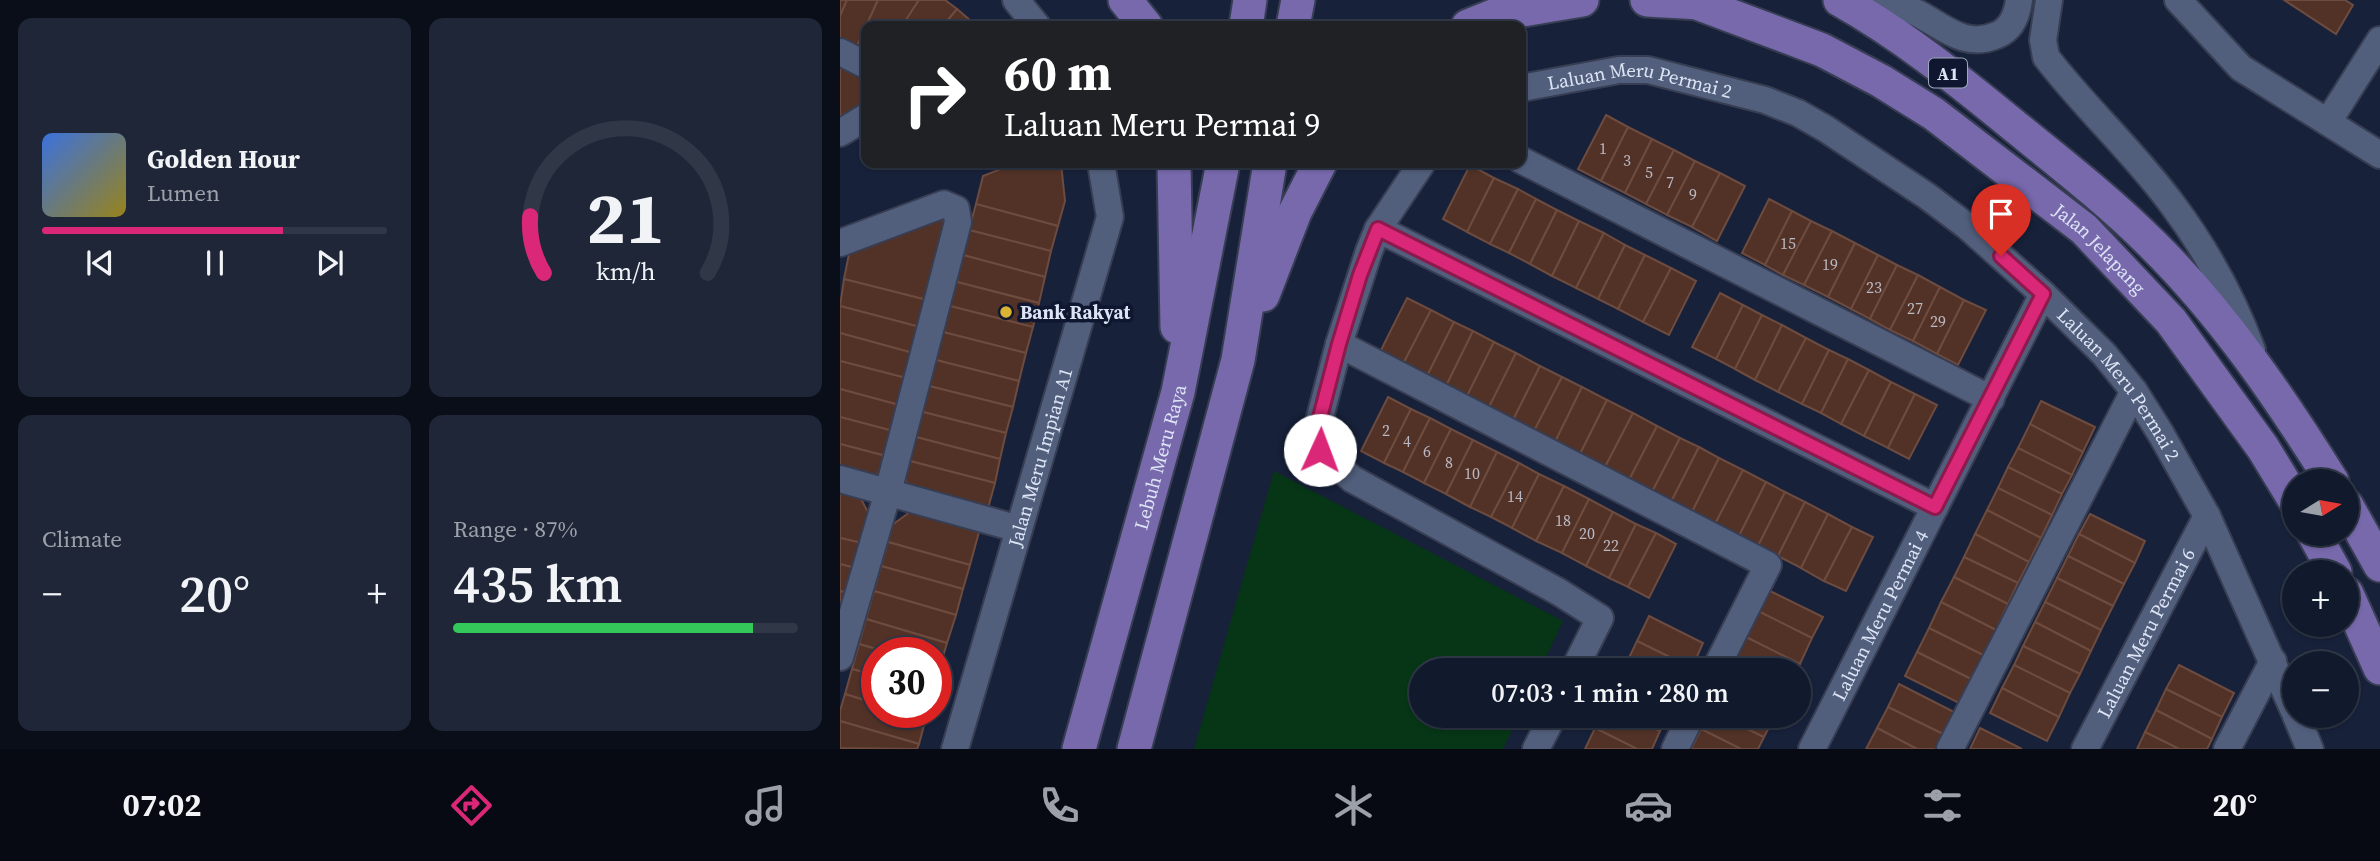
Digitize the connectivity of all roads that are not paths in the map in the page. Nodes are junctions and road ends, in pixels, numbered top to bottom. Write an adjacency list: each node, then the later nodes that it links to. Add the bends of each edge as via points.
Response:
1 (1016, 0): 13 (street)
2 (1125, 0): 14 (main road)
3 (1250, 0): 15 (main road)
4 (1298, 0): 16 (main road)
5 (1582, 0): 17 (main road, via 1498,13)
6 (1647, 0): 12 (main road, Jalan Jelapang)
7 (1840, 0): 38 (main road, Jalan Jelapang / A1, via 1957,79 2107,202 2203,298)
8 (1880, 0): 9 (street, via 1976,41 2002,33 2011,25)
9 (2020, 0)
10 (2049, 0): 38 (street, via 2043,40 2046,57 2172,204 2241,320)
11 (2178, 0): 23 (street, via 2241,68)
12 (1695, 2): 44 (main road, Jalan Jelapang / A1, via 1822,50 1881,81 1934,114 2084,229 2171,321)
13 (1033, 21)
14 (1142, 21)
15 (1247, 21)
16 (1294, 21)
17 (1480, 21)
18 (2380, 40): 23 (street)
19 (840, 52): 20 (street)
20 (861, 62)
21 (1526, 87): 35 (street, Laluan Meru Permai 2, via 1619,70 1648,70 1798,113 1927,196)
22 (861, 120): 24 (street)
23 (2328, 122): 25 (street)
24 (840, 133)
25 (2380, 155)
26 (1526, 163): 41 (street)
27 (1102, 168): 49 (street, Jalan Meru Impian A1, via 1110,217)
28 (1174, 168): 40 (main road)
29 (1222, 168): 40 (main road, Lebuh Meru Raya)
30 (1269, 168): 37 (main road)
31 (1318, 168): 37 (main road, via 1295,212)
32 (1419, 168): 33 (street)
33 (1378, 229): 36 (street); 46 (street)
34 (840, 243): 45 (street, via 944,204 956,209 958,222)
35 (2043, 294): 39 (street, Laluan Meru Permai 2); 41 (street, Laluan Meru Permai 4)
36 (1339, 344): 53 (street, via 1317,429 1320,450 1352,479 1600,618); 54 (street, via 1768,565)
37 (1238, 360): 63 (main road)
38 (2262, 376): 42 (main road, Jalan Jelapang / A1)
39 (2134, 391): 47 (street, Laluan Meru Permai 2); 67 (street)
40 (1178, 392): 62 (main road, Lebuh Meru Raya)
41 (1991, 399): 46 (street, Laluan Meru Permai 4)
42 (2324, 469)
43 (840, 479): 45 (street)
44 (2282, 480)
45 (888, 492): 49 (street); 52 (street)
46 (1935, 507): 66 (street, Laluan Meru Permai 4)
47 (2207, 516): 55 (street, Laluan Meru Permai 2); 68 (street, Laluan Meru Permai 6)
48 (2359, 527): 50 (main road)
49 (1019, 529): 61 (street, Jalan Meru Impian A1)
50 (2380, 565)
51 (2359, 621): 56 (main road)
52 (840, 657)
53 (1580, 658)
54 (1721, 658)
55 (2273, 661): 57 (street, Laluan Meru Permai 2); 69 (street)
56 (2380, 668)
57 (2282, 682)
58 (1547, 728): 64 (street)
59 (1686, 728): 65 (street)
60 (2301, 728): 70 (street, Laluan Meru Permai 2)
61 (955, 749)
62 (1079, 749)
63 (1134, 749)
64 (1536, 749)
65 (1675, 749)
66 (1812, 749)
67 (1950, 749)
68 (2085, 749)
69 (2227, 749)
70 (2310, 749)

